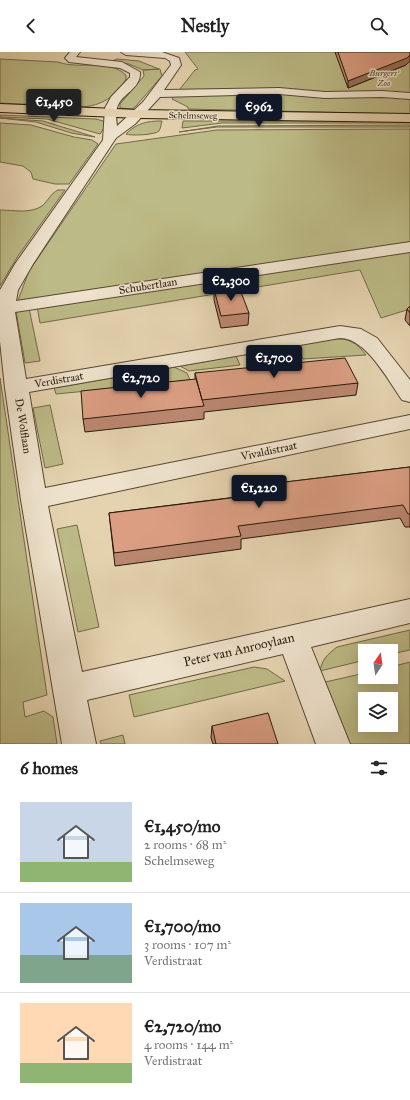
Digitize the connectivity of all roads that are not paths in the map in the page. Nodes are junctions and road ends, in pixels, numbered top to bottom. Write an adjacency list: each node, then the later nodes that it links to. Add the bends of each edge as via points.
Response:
1 (126, 52): 3 (street, via 168,56 176,62)
2 (74, 53): 3 (street, via 149,60 164,66); 7 (street, via 70,58 73,60 122,65 135,72 134,80 113,103)
3 (170, 74): 4 (street, De Wolflaan)
4 (156, 93): 5 (street, via 279,91); 8 (street, De Wolflaan)
5 (410, 96)
6 (0, 108): 7 (main road, Schelmseweg)
7 (109, 113): 8 (main road, Schelmseweg); 10 (street)
8 (139, 114): 9 (main road, Schelmseweg); 10 (street, De Wolflaan, via 128,126)
9 (410, 118)
10 (110, 136): 12 (street, De Wolflaan, via 24,264 9,290)
11 (410, 247): 12 (street, Schubertlaan)
12 (5, 308): 13 (street, De Wolflaan)
13 (16, 388): 14 (street, Verdistraat, via 349,331 361,335 370,342); 16 (street, De Wolflaan)
14 (410, 395)
15 (410, 422): 16 (street, Vivaldistraat)
16 (34, 500): 19 (street, De Wolflaan)
17 (410, 611): 18 (street, Peter van Anrooylaan)
18 (292, 637): 19 (street, Peter van Anrooylaan); 21 (street)
19 (69, 690): 20 (street, De Wolflaan)
20 (79, 744)
21 (333, 744)

